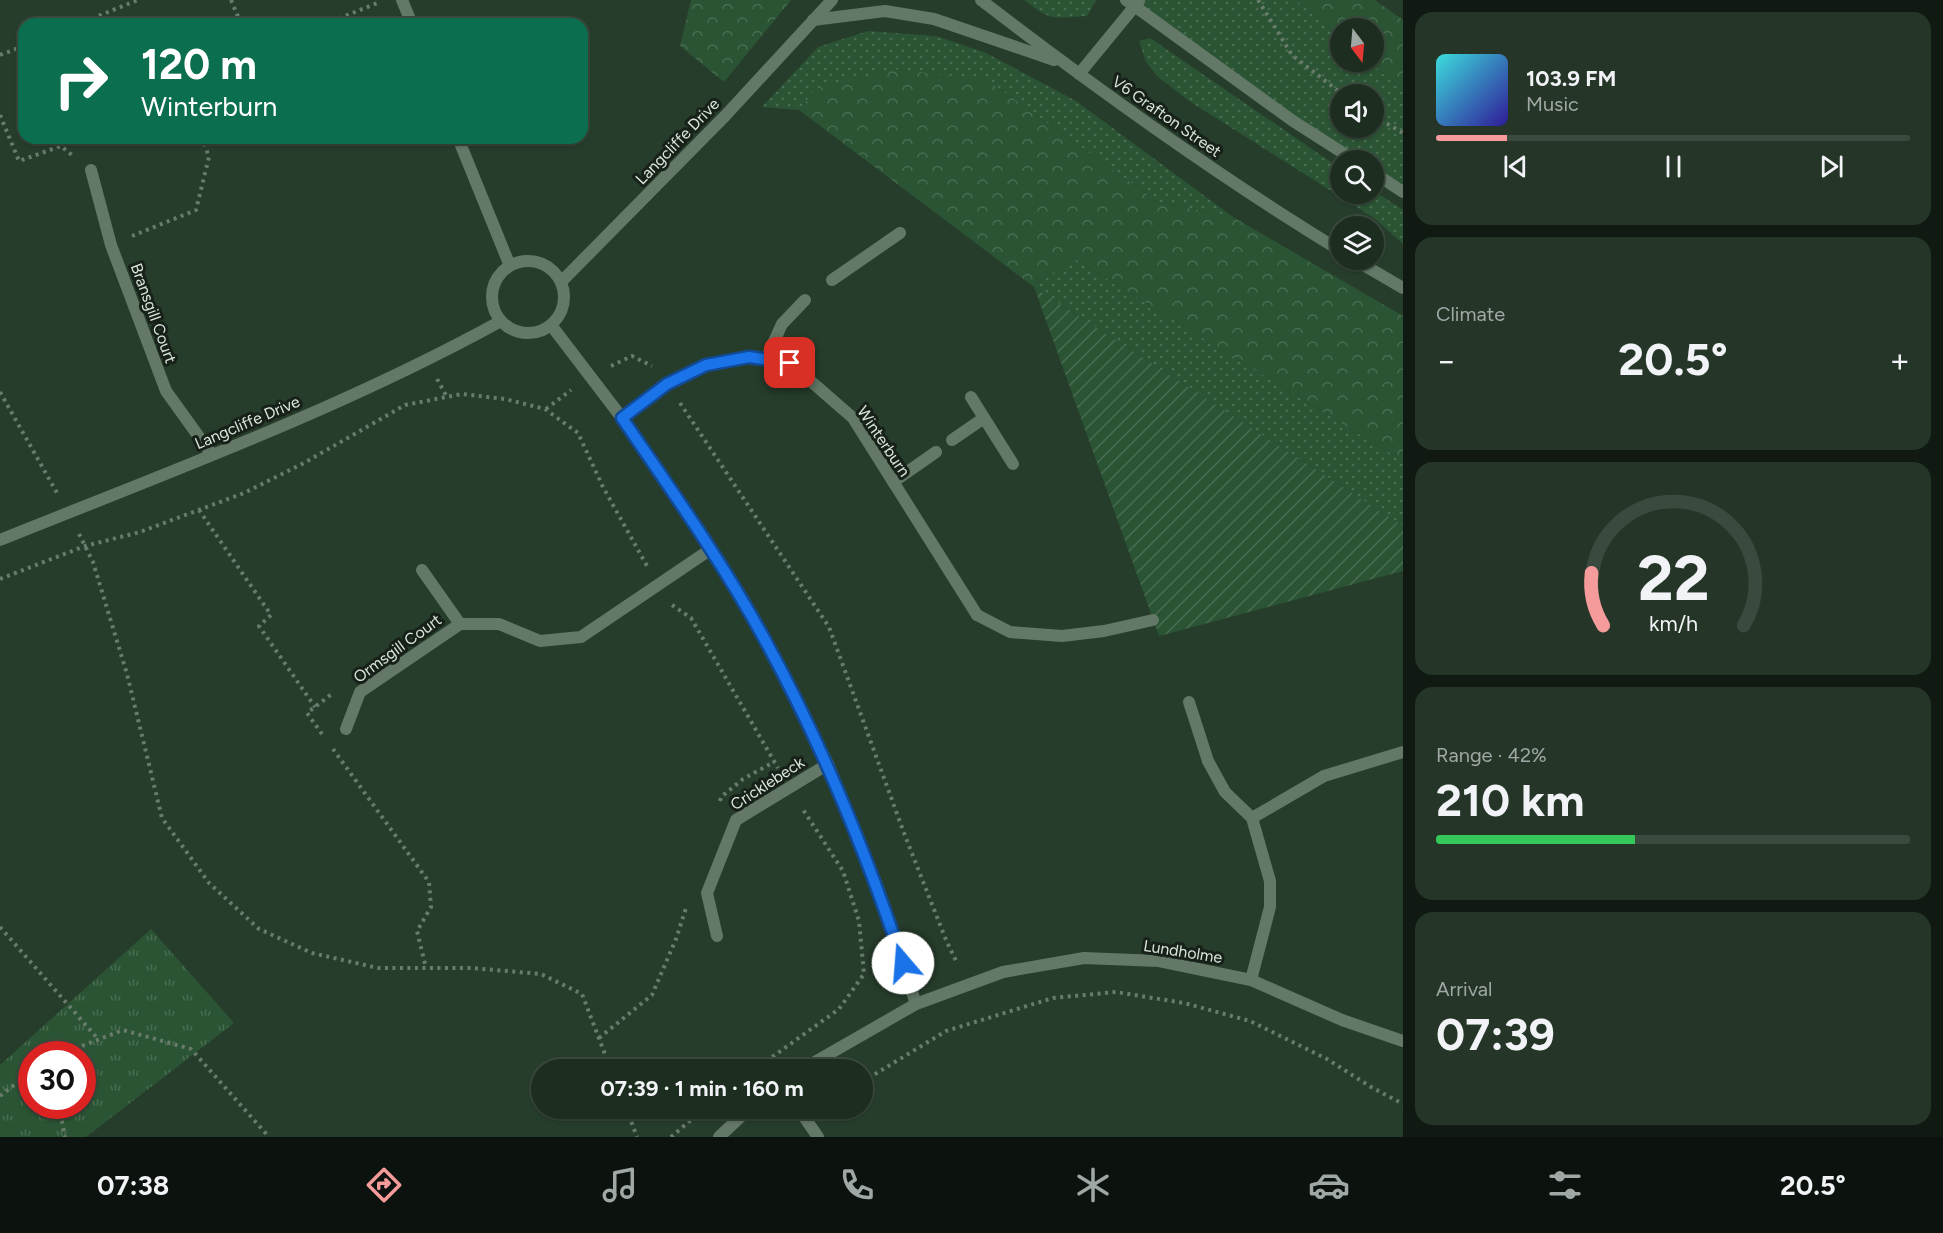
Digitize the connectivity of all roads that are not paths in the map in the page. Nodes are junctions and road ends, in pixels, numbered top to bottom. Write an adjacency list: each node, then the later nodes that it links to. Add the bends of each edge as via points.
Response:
1 (402, 0): 6 (street)
2 (817, 0): 7 (street)
3 (831, 0): 7 (street, Langcliffe Drive)
4 (981, 0): 8 (street, V6 Grafton Street)
5 (1133, 2): 9 (street); 11 (street)
6 (410, 18)
7 (813, 20): 8 (street, via 885,11 934,19); 20 (street, Langcliffe Drive, via 725,116)
8 (1064, 64): 9 (street, V6 Grafton Street)
9 (1079, 74): 16 (street, V6 Grafton Street, via 1269,207)
10 (460, 144): 17 (street)
11 (1338, 150)
12 (91, 170): 31 (street, Bransgill Court, via 111,245 166,391)
13 (1384, 180): 14 (street)
14 (1403, 192)
15 (900, 233): 19 (street)
16 (1330, 244)
17 (510, 266): 20 (street, via 536,262 547,266); 23 (street, via 497,278 493,289 492,300)
18 (1372, 270): 21 (street)
19 (832, 280)
20 (561, 282): 24 (street, via 564,305)
21 (1403, 288)
22 (805, 300): 25 (street, via 782,324)
23 (501, 321): 24 (street, via 520,333 542,331); 31 (street, Langcliffe Drive, via 358,394)
24 (551, 325): 28 (street)
25 (766, 359): 28 (street, Winterburn, via 749,357 706,365 667,384); 33 (street, Winterburn, via 790,363 853,418)
26 (970, 398): 27 (street)
27 (984, 417): 29 (street); 32 (street)
28 (622, 418): 35 (street)
29 (952, 440)
30 (936, 452): 33 (street)
31 (212, 455): 34 (street, Langcliffe Drive)
32 (1013, 464)
33 (893, 482): 37 (street, Winterburn, via 977,615 1010,632 1062,636)
34 (0, 540)
35 (711, 549): 38 (street, Ormsgill Court, via 581,636 540,641 499,624); 42 (street, via 765,640)
36 (422, 570): 38 (street)
37 (1153, 620)
38 (460, 624): 40 (street, Ormsgill Court, via 360,692)
39 (1189, 702): 43 (street, via 1208,761 1226,792)
40 (346, 729)
41 (1403, 752): 43 (street, via 1324,776)
42 (828, 764): 44 (street, Cricklebeck, via 736,820 707,893); 46 (street, via 876,883)
43 (1252, 818): 45 (street, via 1270,881 1270,908)
44 (717, 936)
45 (1251, 980): 46 (street, Lundholme, via 1159,961 1084,958 1003,972); 47 (street, Lundholme, via 1342,1020)
46 (916, 1004): 48 (street, Lundholme)
47 (1403, 1041)
48 (820, 1059)
49 (738, 1119): 51 (street)
50 (806, 1119): 52 (street)
51 (719, 1137)
52 (818, 1137)

